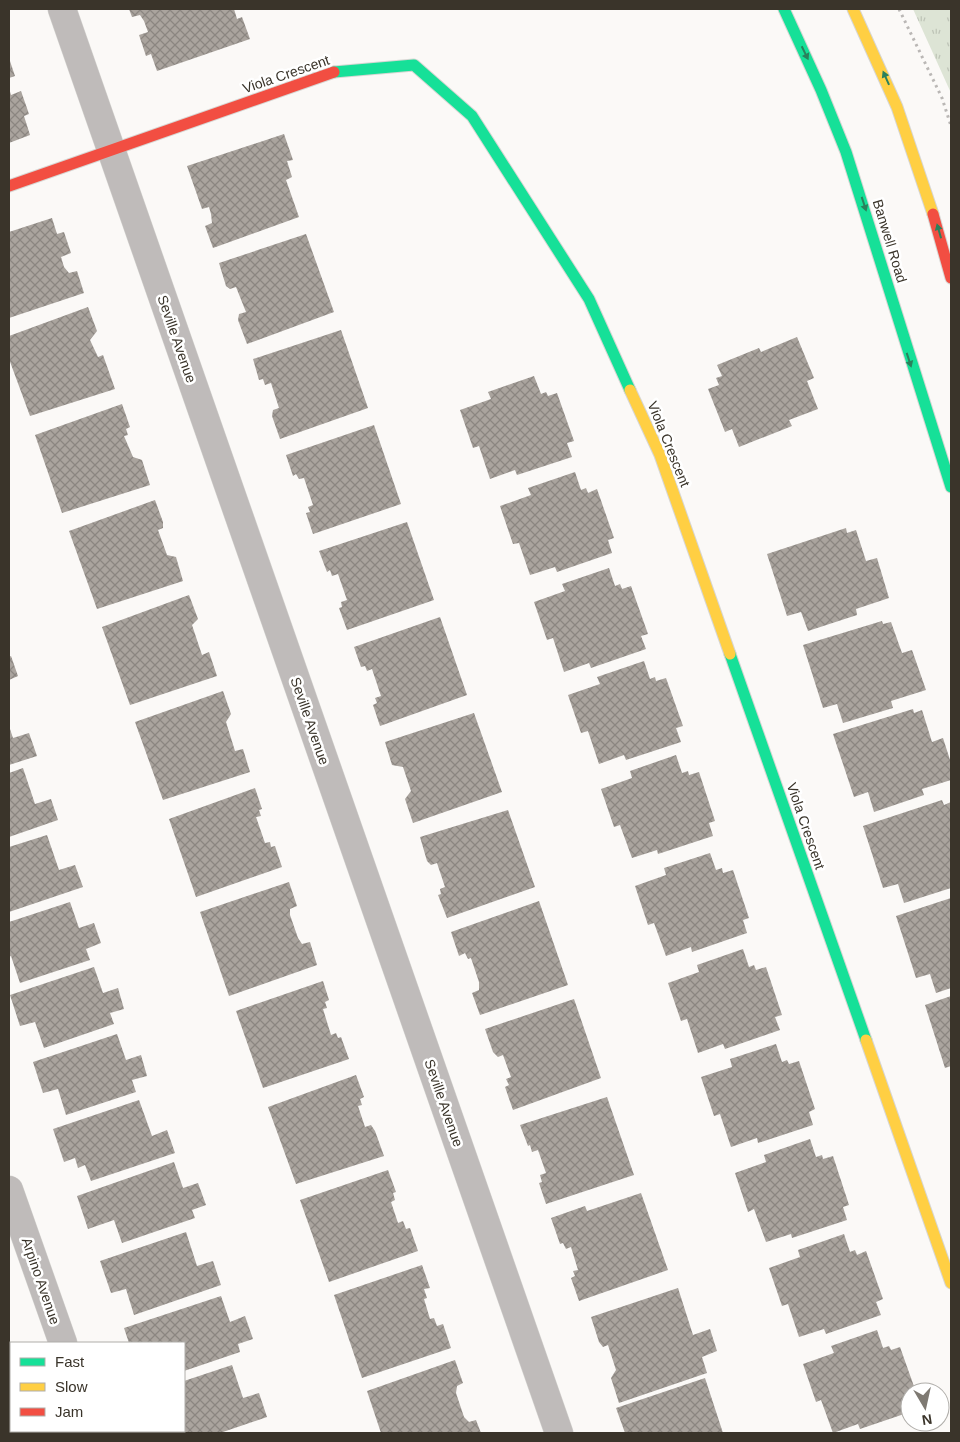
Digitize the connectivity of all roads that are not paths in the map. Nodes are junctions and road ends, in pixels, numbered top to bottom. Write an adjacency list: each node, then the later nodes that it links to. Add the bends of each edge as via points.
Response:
1 (62, 9): 4 (street, Seville Avenue)
2 (784, 9): 7 (street, Banwell Road, one-way to 7, via 816,75 853,171)
3 (853, 9): 6 (street, one-way to 3, via 920,167 900,111)
4 (111, 151): 5 (street, Viola Crescent); 9 (street, Viola Crescent, via 341,70 414,65 472,116 589,298 660,455); 11 (street, Seville Avenue)
5 (9, 186)
6 (951, 278)
7 (951, 487)
8 (9, 1190): 10 (street, Arpino Avenue)
9 (951, 1283)
10 (63, 1342)
11 (559, 1433)

